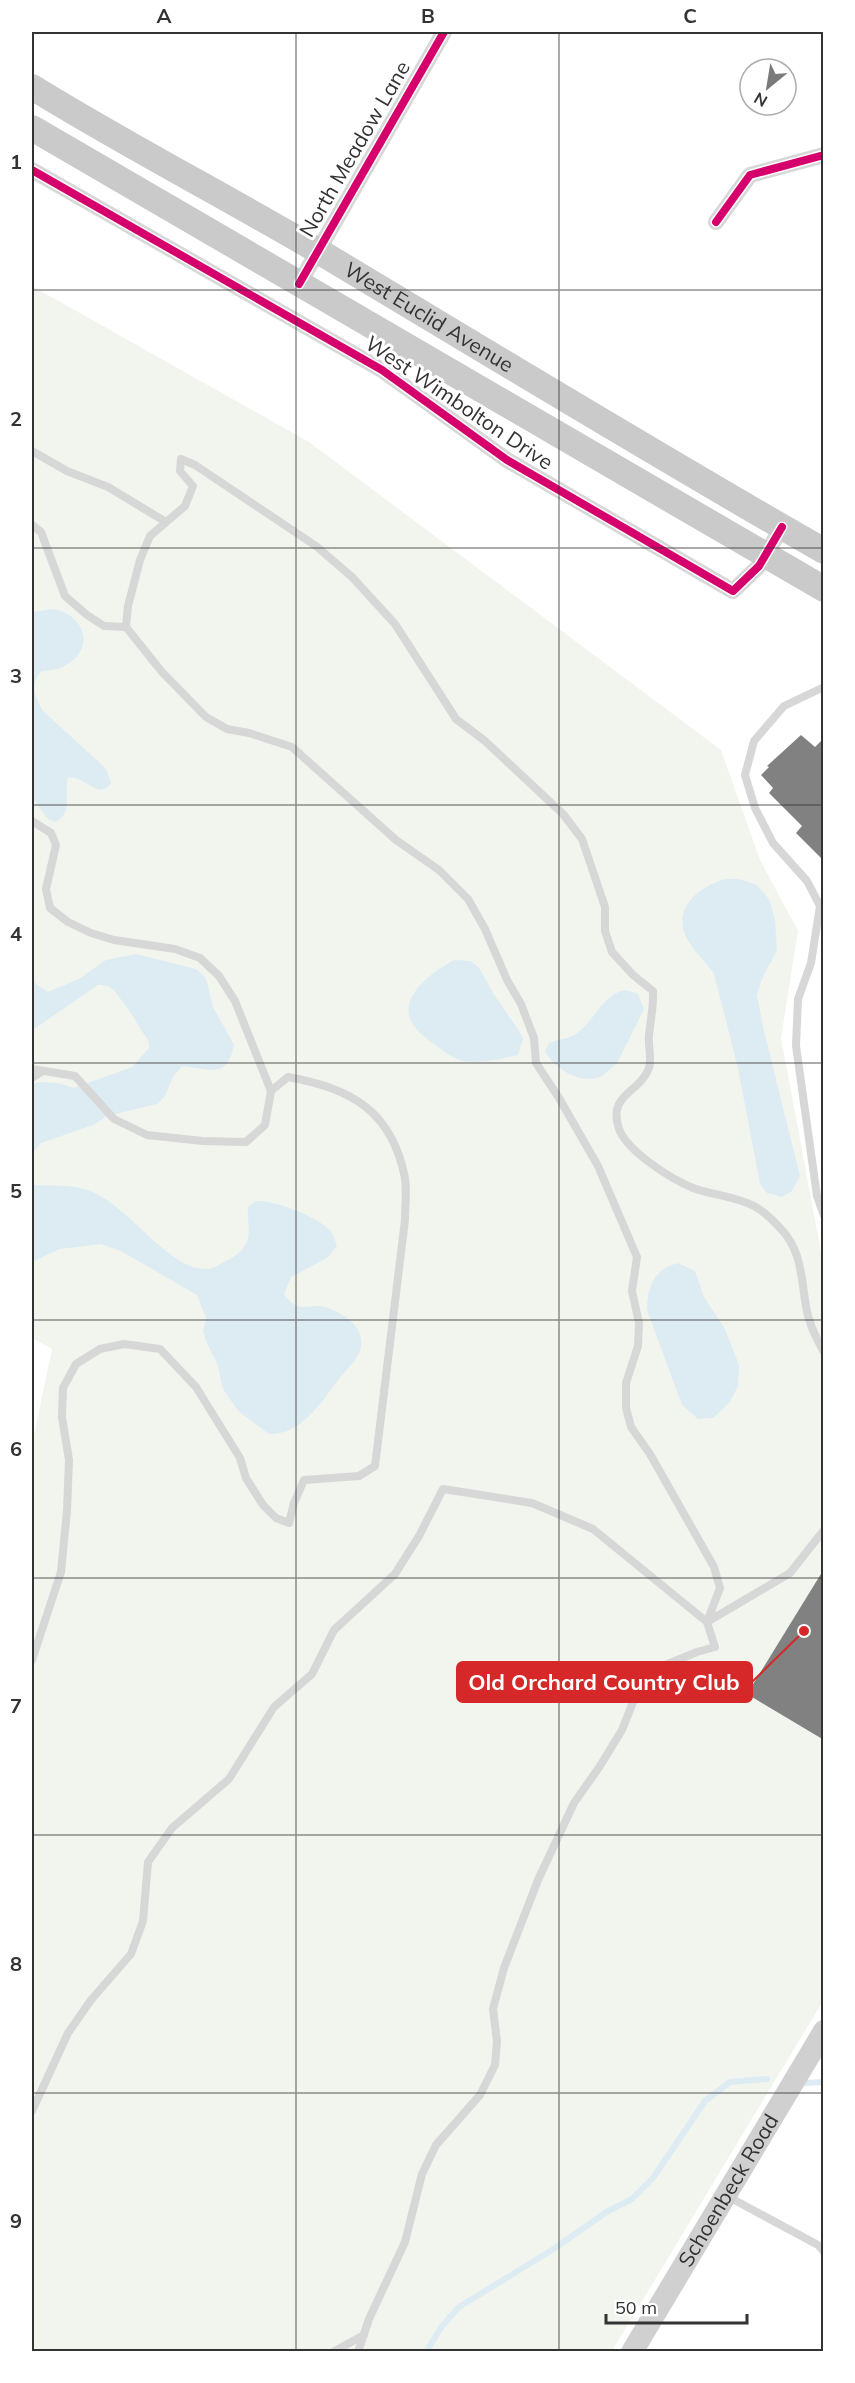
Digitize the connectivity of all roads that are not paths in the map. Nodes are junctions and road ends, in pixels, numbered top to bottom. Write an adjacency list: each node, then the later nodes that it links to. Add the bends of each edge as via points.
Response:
1 (444, 32): 7 (street, North Meadow Lane)
2 (32, 87): 7 (main road, West Euclid Avenue, via 105,133)
3 (32, 128): 8 (main road, West Euclid Avenue)
4 (824, 155): 6 (street, via 750,175)
5 (32, 170): 14 (street, West Wimbolton Drive, via 382,370 507,460 734,591)
6 (716, 222)
7 (317, 251): 8 (street, North Meadow Lane); 12 (main road, West Euclid Avenue)
8 (299, 284): 14 (main road, West Euclid Avenue)
9 (32, 451): 10 (lane, via 67,471 108,487)
10 (166, 522): 16 (lane, via 150,536 140,560); 24 (lane, via 185,506 193,486 180,471 181,459 316,546 352,577 394,624 456,719 563,814 582,839 605,907 605,931 612,952 653,991 649,1068 616,1109 620,1130 632,1147 673,1178 693,1188 752,1204 784,1232 801,1266 806,1308)
11 (32, 525): 16 (lane, via 41,531 65,596 104,626)
12 (782, 528): 13 (main road, West Euclid Avenue); 14 (street, West Wimbolton Drive)
13 (823, 551)
14 (766, 555): 15 (main road, West Euclid Avenue)
15 (824, 589)
16 (126, 627): 26 (lane, via 206,717 227,729 292,747 468,899 521,1004 534,1038 536,1063 597,1166 637,1257 632,1291 639,1323 638,1346 626,1383 626,1408 630,1427 650,1454 714,1567 720,1588)
17 (824, 687): 23 (lane, via 784,706 754,741 746,776 755,808 773,843 807,881 820,906 811,963 798,999 796,1046 817,1196)
18 (32, 821): 22 (lane, via 51,833 56,844 46,889 50,908 91,933 175,949 200,958 219,976 235,1001)
19 (32, 1069): 20 (lane)
20 (43, 1071): 21 (lane); 22 (lane, via 75,1076 114,1119 147,1135 204,1141 246,1142 265,1125)
21 (32, 1078)
22 (271, 1091): 27 (lane, via 288,1077 345,1092 373,1111 394,1145 405,1179 405,1220 375,1466 359,1476 304,1480 289,1523 276,1518 246,1478 240,1458 196,1387 160,1348 124,1344 100,1348 76,1364 63,1388 62,1417 69,1460 61,1572)
23 (824, 1216)
24 (824, 1352)
25 (824, 1530): 26 (lane, via 790,1573)
26 (707, 1622): 29 (lane, via 593,1529 532,1503 443,1489 395,1574 333,1630 312,1674 274,1707 229,1779 172,1828 148,1863 143,1921 131,1954 68,2034); 32 (lane, via 715,1647 658,1668 641,1682 622,1730 574,1803 538,1880 504,1968 493,2009 495,2066 480,2095 436,2145 422,2174 405,2242)
27 (32, 1660)
28 (824, 2031): 30 (main road, Schoenbeck Road)
29 (32, 2111)
30 (724, 2195): 31 (lane, via 818,2245); 35 (main road, Schoenbeck Road)
31 (824, 2252)
32 (364, 2335): 33 (lane); 34 (lane)
33 (333, 2352)
34 (358, 2352)
35 (632, 2352)

